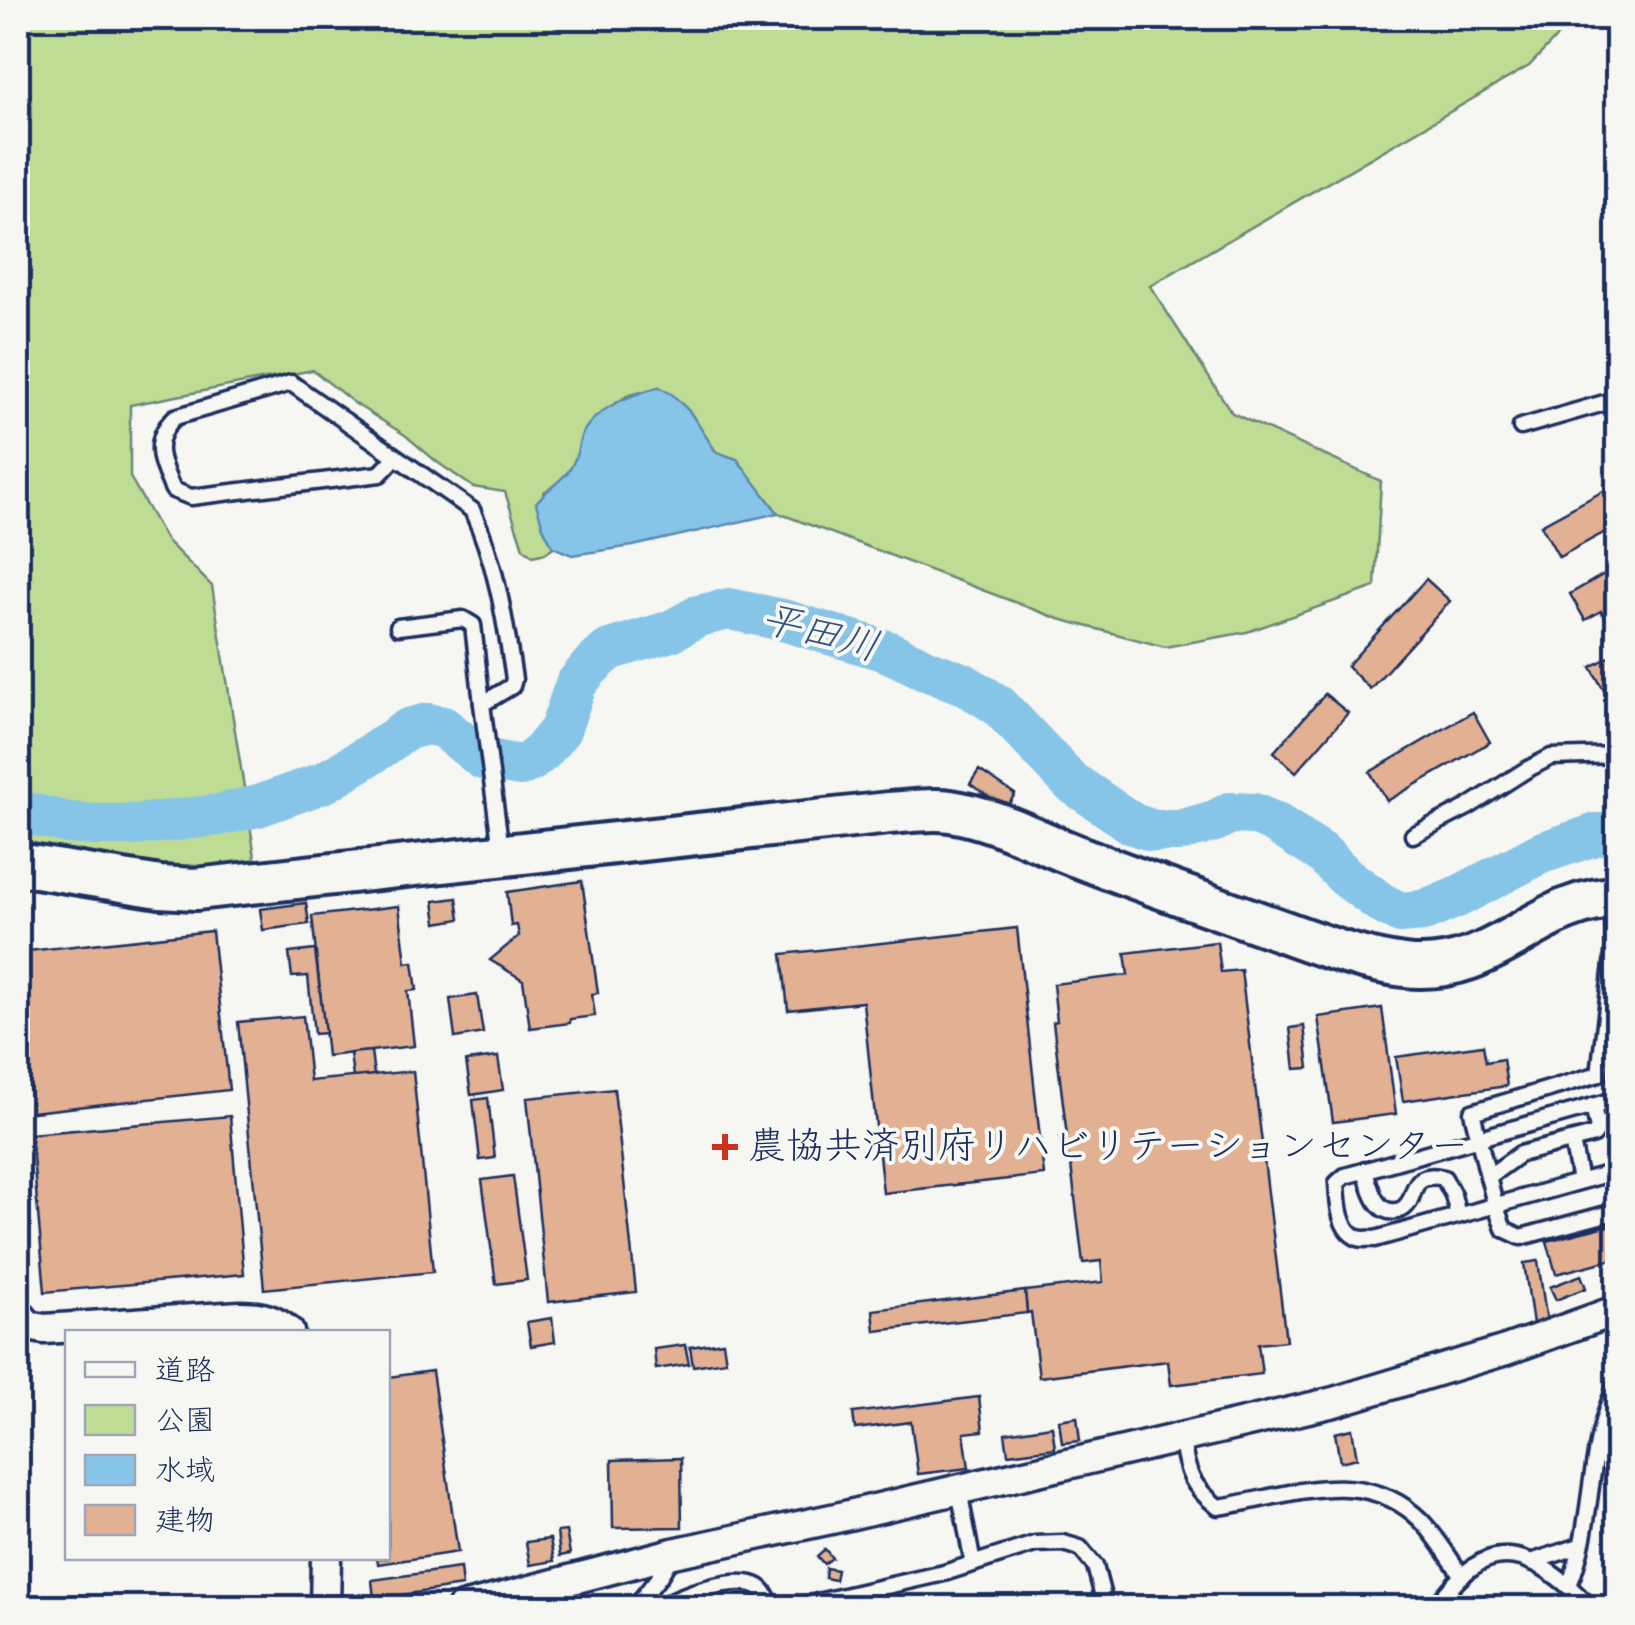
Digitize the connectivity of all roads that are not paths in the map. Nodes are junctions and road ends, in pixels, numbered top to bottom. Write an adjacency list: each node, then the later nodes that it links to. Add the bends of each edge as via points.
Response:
1 (1618, 399): 2 (lane)
2 (1520, 427)
3 (396, 457): 3 (lane, via 291,384 175,417 159,446 173,490 191,497 380,474); 5 (lane, via 472,510 484,535 514,679)
4 (398, 627): 5 (lane, via 463,619 472,626)
5 (483, 711): 8 (lane)
6 (1618, 756): 7 (lane, via 1550,757)
7 (1413, 836)
8 (501, 850): 9 (street, via 196,889); 10 (street, via 947,810 1003,824 1044,845 1356,957 1428,968 1476,958 1565,908)
9 (18, 864)
10 (1615, 898): 13 (lane, via 1599,1074 1472,1112)
11 (1617, 1103): 12 (lane)
12 (1593, 1106): 13 (lane); 14 (lane, via 1594,1135)
13 (1478, 1138): 15 (lane); 17 (lane)
14 (1572, 1141): 17 (lane, via 1520,1154); 18 (lane)
15 (1365, 1170): 21 (lane, via 1380,1207 1390,1212 1407,1205 1422,1178 1444,1178); 21 (lane, via 1338,1183 1344,1226 1358,1238)
16 (1618, 1171): 18 (lane)
17 (1488, 1176): 19 (lane)
18 (1580, 1181): 19 (lane)
19 (1495, 1204): 20 (lane, via 1504,1229 1522,1237); 21 (lane)
20 (1618, 1210)
21 (1458, 1215)
22 (1618, 1310): 26 (street, via 1417,1378)
23 (18, 1313): 24 (street, via 44,1329 240,1316)
24 (286, 1330)
25 (1618, 1382): 28 (lane, via 1601,1424)
26 (1181, 1438): 27 (street); 33 (lane, via 1188,1472 1218,1508 1351,1487 1394,1499 1417,1516)
27 (959, 1490): 29 (street); 32 (lane)
28 (1580, 1546): 31 (lane); 34 (lane)
29 (673, 1554): 36 (street); 37 (lane)
30 (326, 1560): 35 (street)
31 (1532, 1562): 33 (lane, via 1499,1555); 34 (lane)
32 (973, 1564): 40 (lane); 41 (lane, via 1035,1544 1080,1548 1095,1566)
33 (1462, 1576): 42 (lane)
34 (1569, 1584): 43 (lane)
35 (325, 1608)
36 (462, 1608)
37 (634, 1608)
38 (660, 1608): 39 (lane, via 684,1595 747,1582 766,1594)
39 (772, 1608)
40 (792, 1608)
41 (1106, 1608)
42 (1434, 1608)
43 (1591, 1608)

